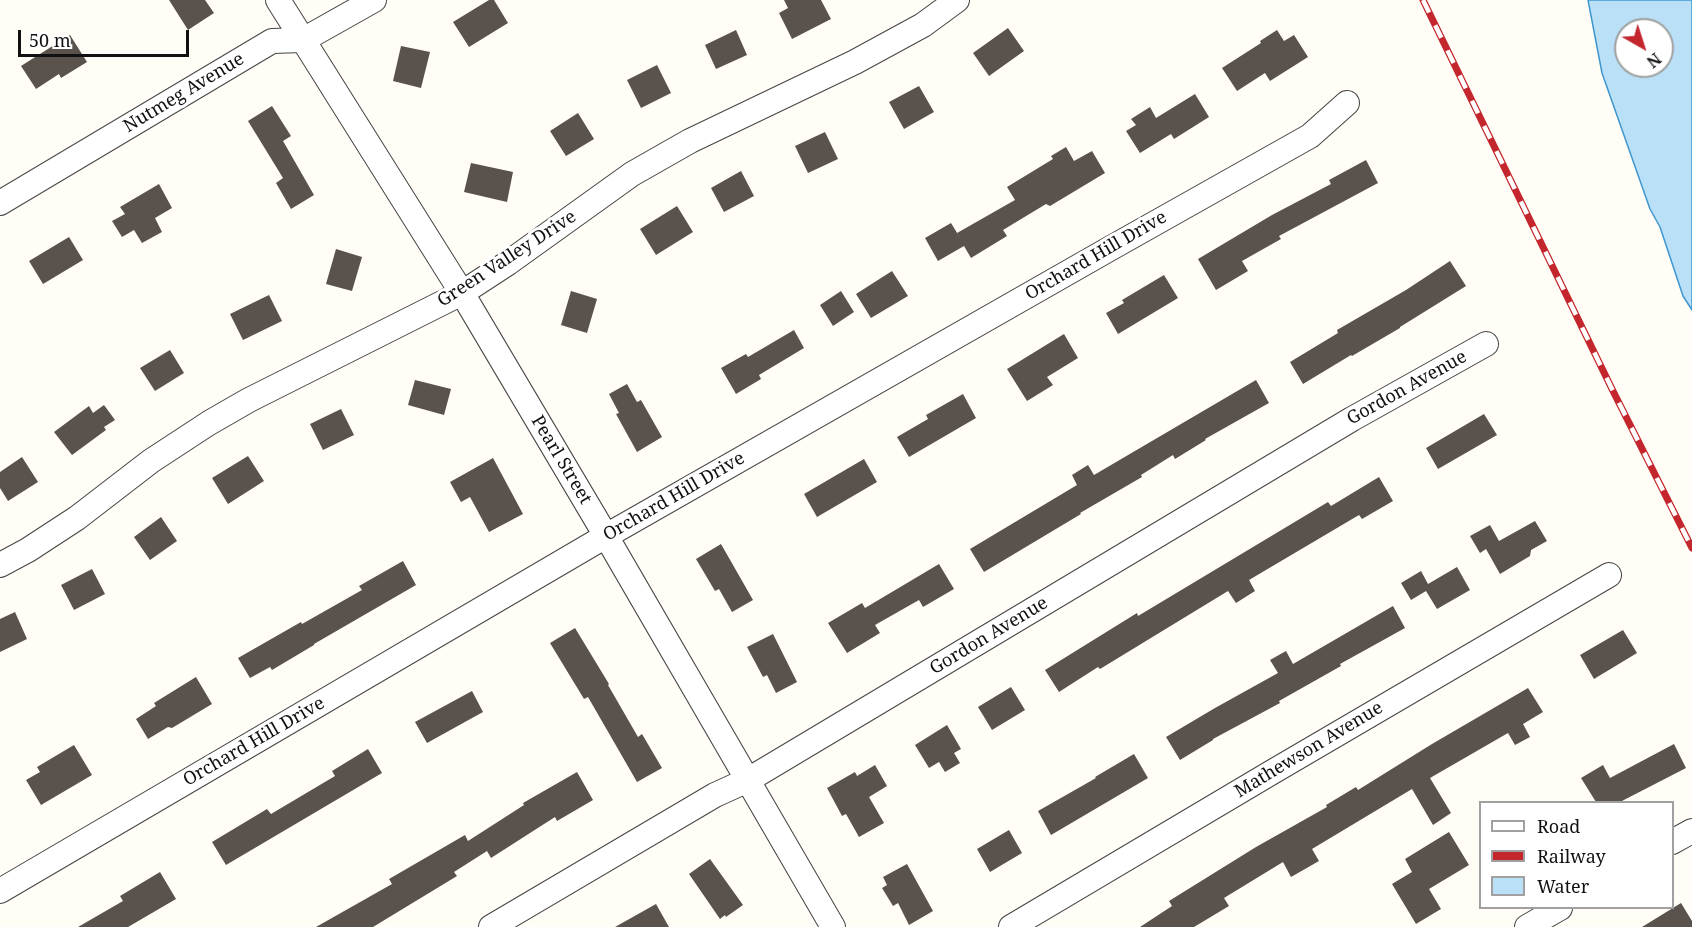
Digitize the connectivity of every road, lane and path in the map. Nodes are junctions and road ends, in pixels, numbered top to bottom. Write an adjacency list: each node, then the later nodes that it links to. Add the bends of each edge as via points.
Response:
1 (278, 0): 4 (street, Pearl Street)
2 (374, 0): 4 (street, Nutmeg Avenue)
3 (957, 0): 7 (street, Green Valley Drive, via 923,25 855,62 690,141 633,174)
4 (303, 40): 6 (street, Nutmeg Avenue, via 272,41); 7 (street, Pearl Street)
5 (1347, 103): 9 (street, Orchard Hill Drive, via 1310,136)
6 (0, 203)
7 (462, 294): 9 (street, Pearl Street); 10 (street, Green Valley Drive, via 209,423 151,461 77,518)
8 (1486, 344): 12 (street, Gordon Avenue, via 1352,419)
9 (606, 536): 12 (street, Pearl Street); 15 (street, Orchard Hill Drive)
10 (0, 565)
11 (1609, 575): 19 (street, Mathewson Avenue)
12 (748, 780): 17 (street, Gordon Avenue, via 715,795); 18 (street, Pearl Street)
13 (1692, 831): 14 (street)
14 (1674, 841)
15 (0, 891)
16 (1558, 909): 20 (street)
17 (491, 927)
18 (833, 927)
19 (1011, 927)
20 (1527, 927)

